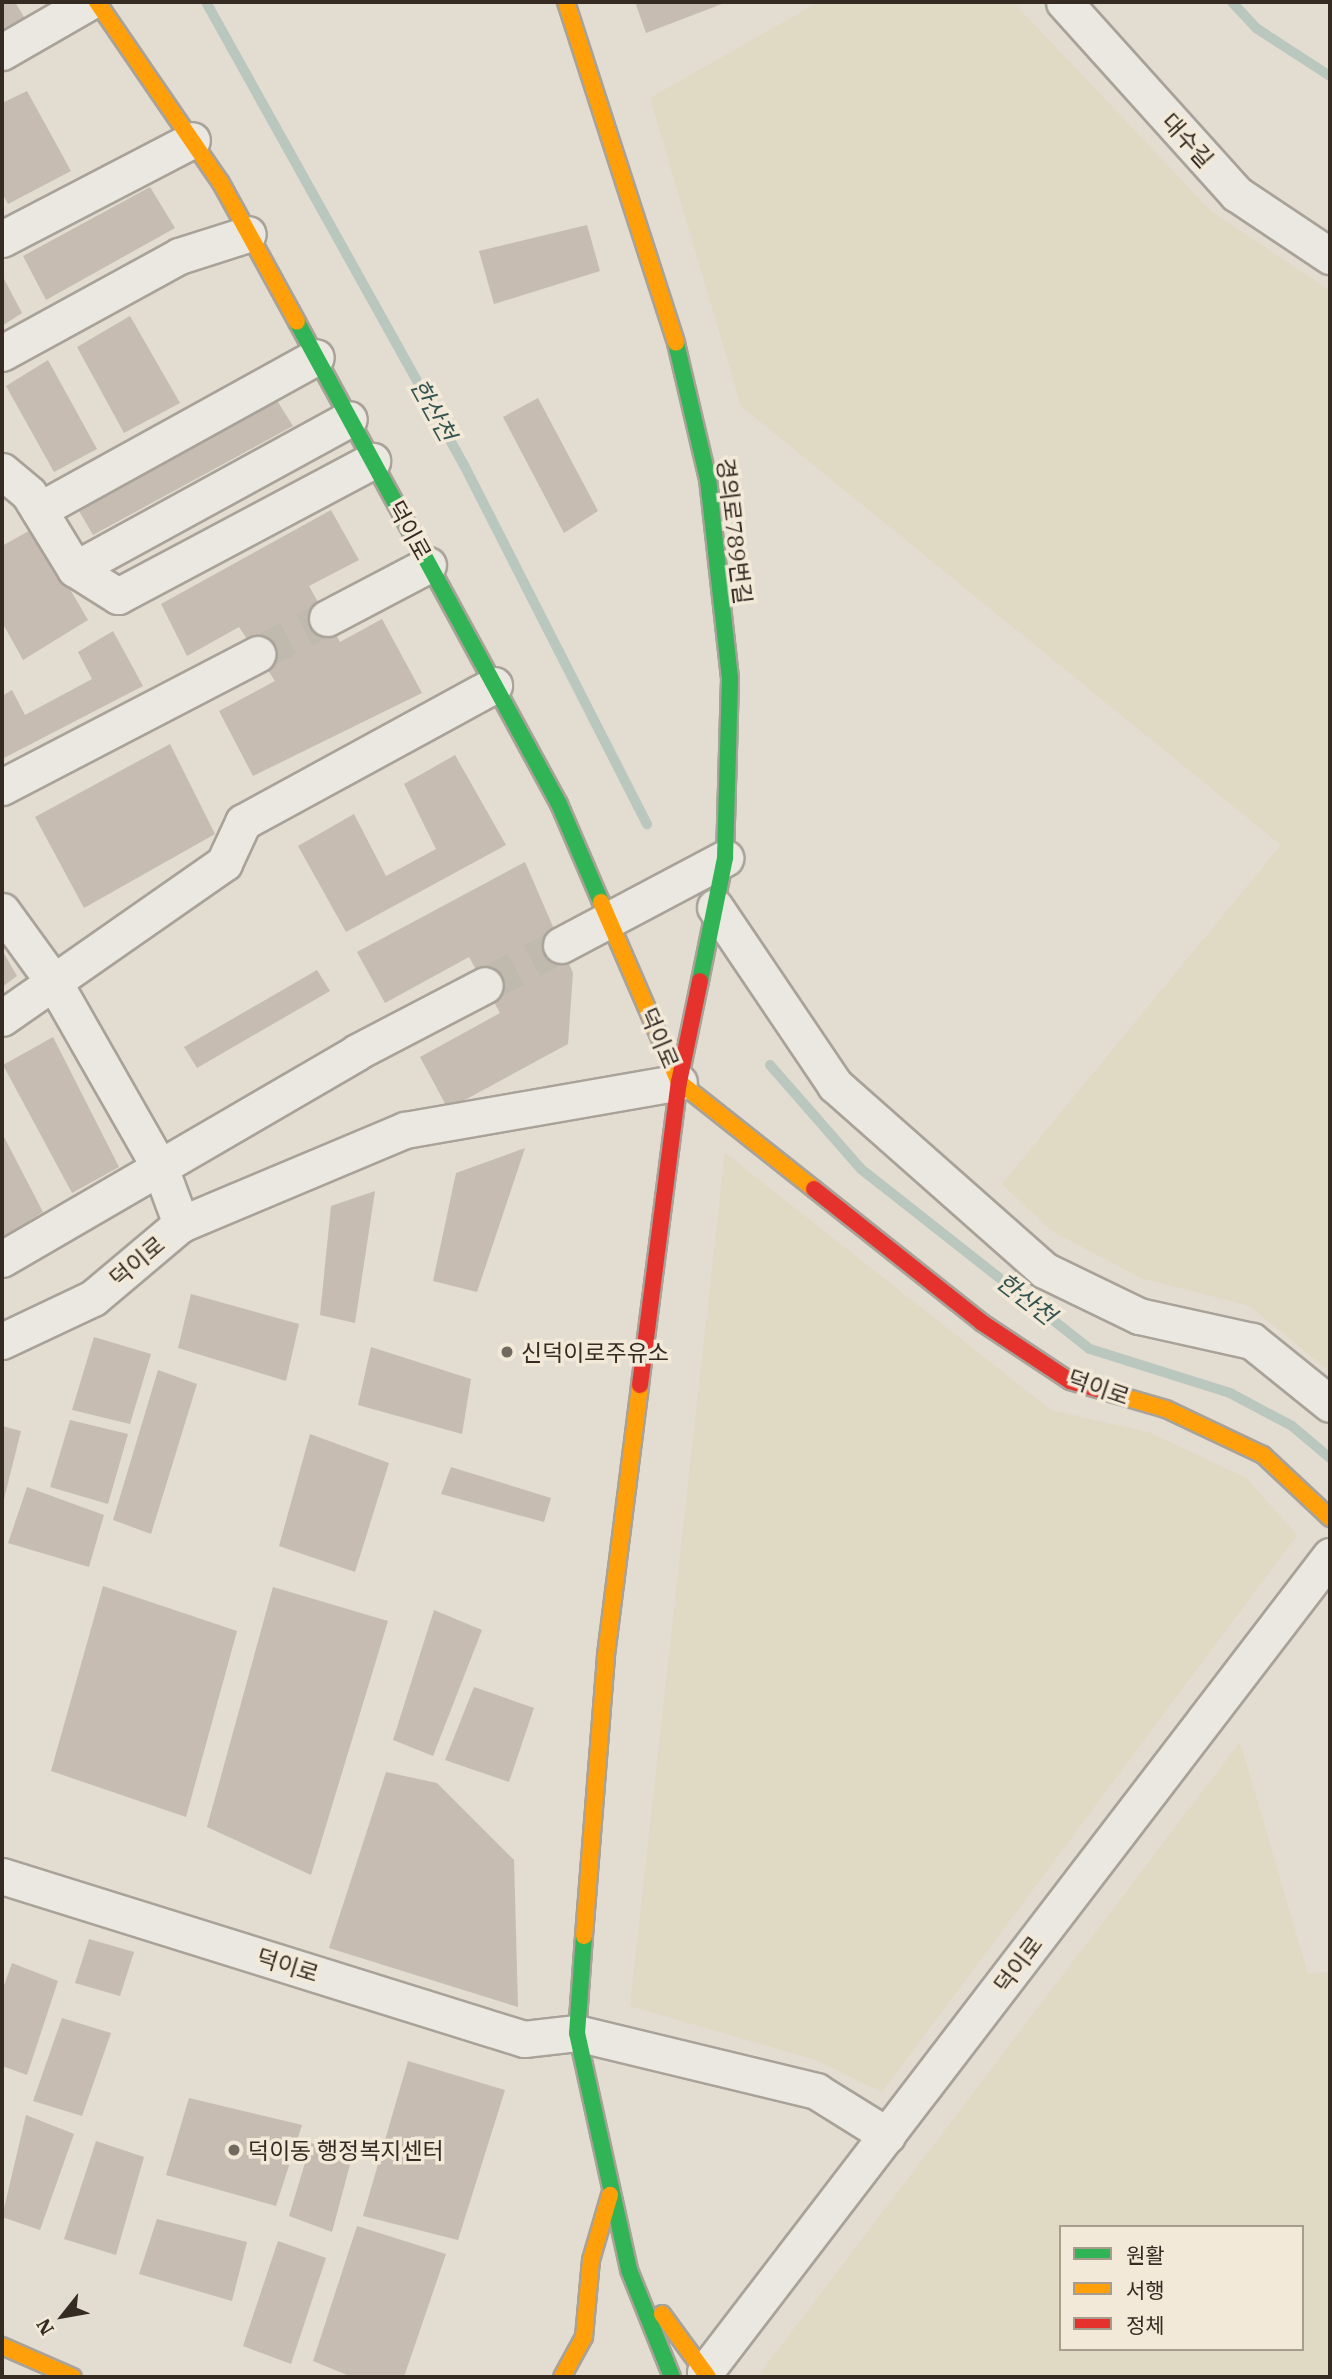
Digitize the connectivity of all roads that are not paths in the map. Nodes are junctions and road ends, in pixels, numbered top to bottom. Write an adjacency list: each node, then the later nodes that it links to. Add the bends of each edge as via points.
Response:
1 (89, 2): 5 (street)
2 (97, 2): 6 (main road, 덕이로)
3 (566, 2): 22 (main road, 경의로789번길, via 665,298 708,479 730,679)
4 (1064, 2): 9 (street, 대수길, via 1237,194)
5 (2, 52)
6 (192, 140): 7 (main road, 덕이로); 8 (street)
7 (248, 233): 10 (street, via 179,256); 11 (main road, 덕이로)
8 (2, 239)
9 (1330, 256)
10 (2, 353)
11 (316, 357): 12 (main road, 덕이로); 15 (street)
12 (349, 419): 13 (main road, 덕이로); 17 (street)
13 (372, 461): 16 (main road, 덕이로); 17 (street, via 118,596)
14 (3, 475): 15 (street)
15 (39, 510): 17 (street)
16 (428, 565): 18 (street); 20 (main road, 덕이로)
17 (75, 569)
18 (327, 618)
19 (257, 654): 21 (street)
20 (494, 685): 25 (main road, 덕이로, via 559,804); 27 (street, via 243,822 224,863)
21 (2, 787)
22 (725, 858): 23 (main road, 경의로789번길); 25 (street)
23 (715, 908): 30 (main road, 경의로789번길); 35 (street, via 835,1085 1044,1270 1139,1316 1252,1341)
24 (2, 911): 27 (street)
25 (609, 921): 26 (street); 30 (main road, 덕이로)
26 (561, 945)
27 (55, 985): 29 (street); 31 (street)
28 (485, 985): 31 (street, via 357,1052)
29 (2, 1018)
30 (679, 1082): 32 (street, 덕이로, via 405,1130); 36 (main road, 덕이로, via 981,1322 1070,1381 1166,1409 1263,1455); 39 (main road, 덕이로, via 606,1655)
31 (162, 1170): 32 (street); 33 (street)
32 (181, 1224): 34 (street, 덕이로, via 93,1298)
33 (2, 1259)
34 (2, 1341)
35 (1330, 1404)
36 (1330, 1518)
37 (1330, 1556): 40 (street, 덕이로)
38 (2, 1876): 39 (street, 덕이로, via 524,2039)
39 (577, 2033): 40 (street, via 816,2091); 41 (main road, 덕이로)
40 (887, 2135): 44 (street, 덕이로)
41 (611, 2193): 42 (main road, 덕이로); 46 (main road, via 591,2260 584,2337)
42 (628, 2270): 44 (main road, 덕이로); 44 (main road)
43 (2, 2346): 45 (main road)
44 (695, 2376)
45 (74, 2377)
46 (562, 2377)

